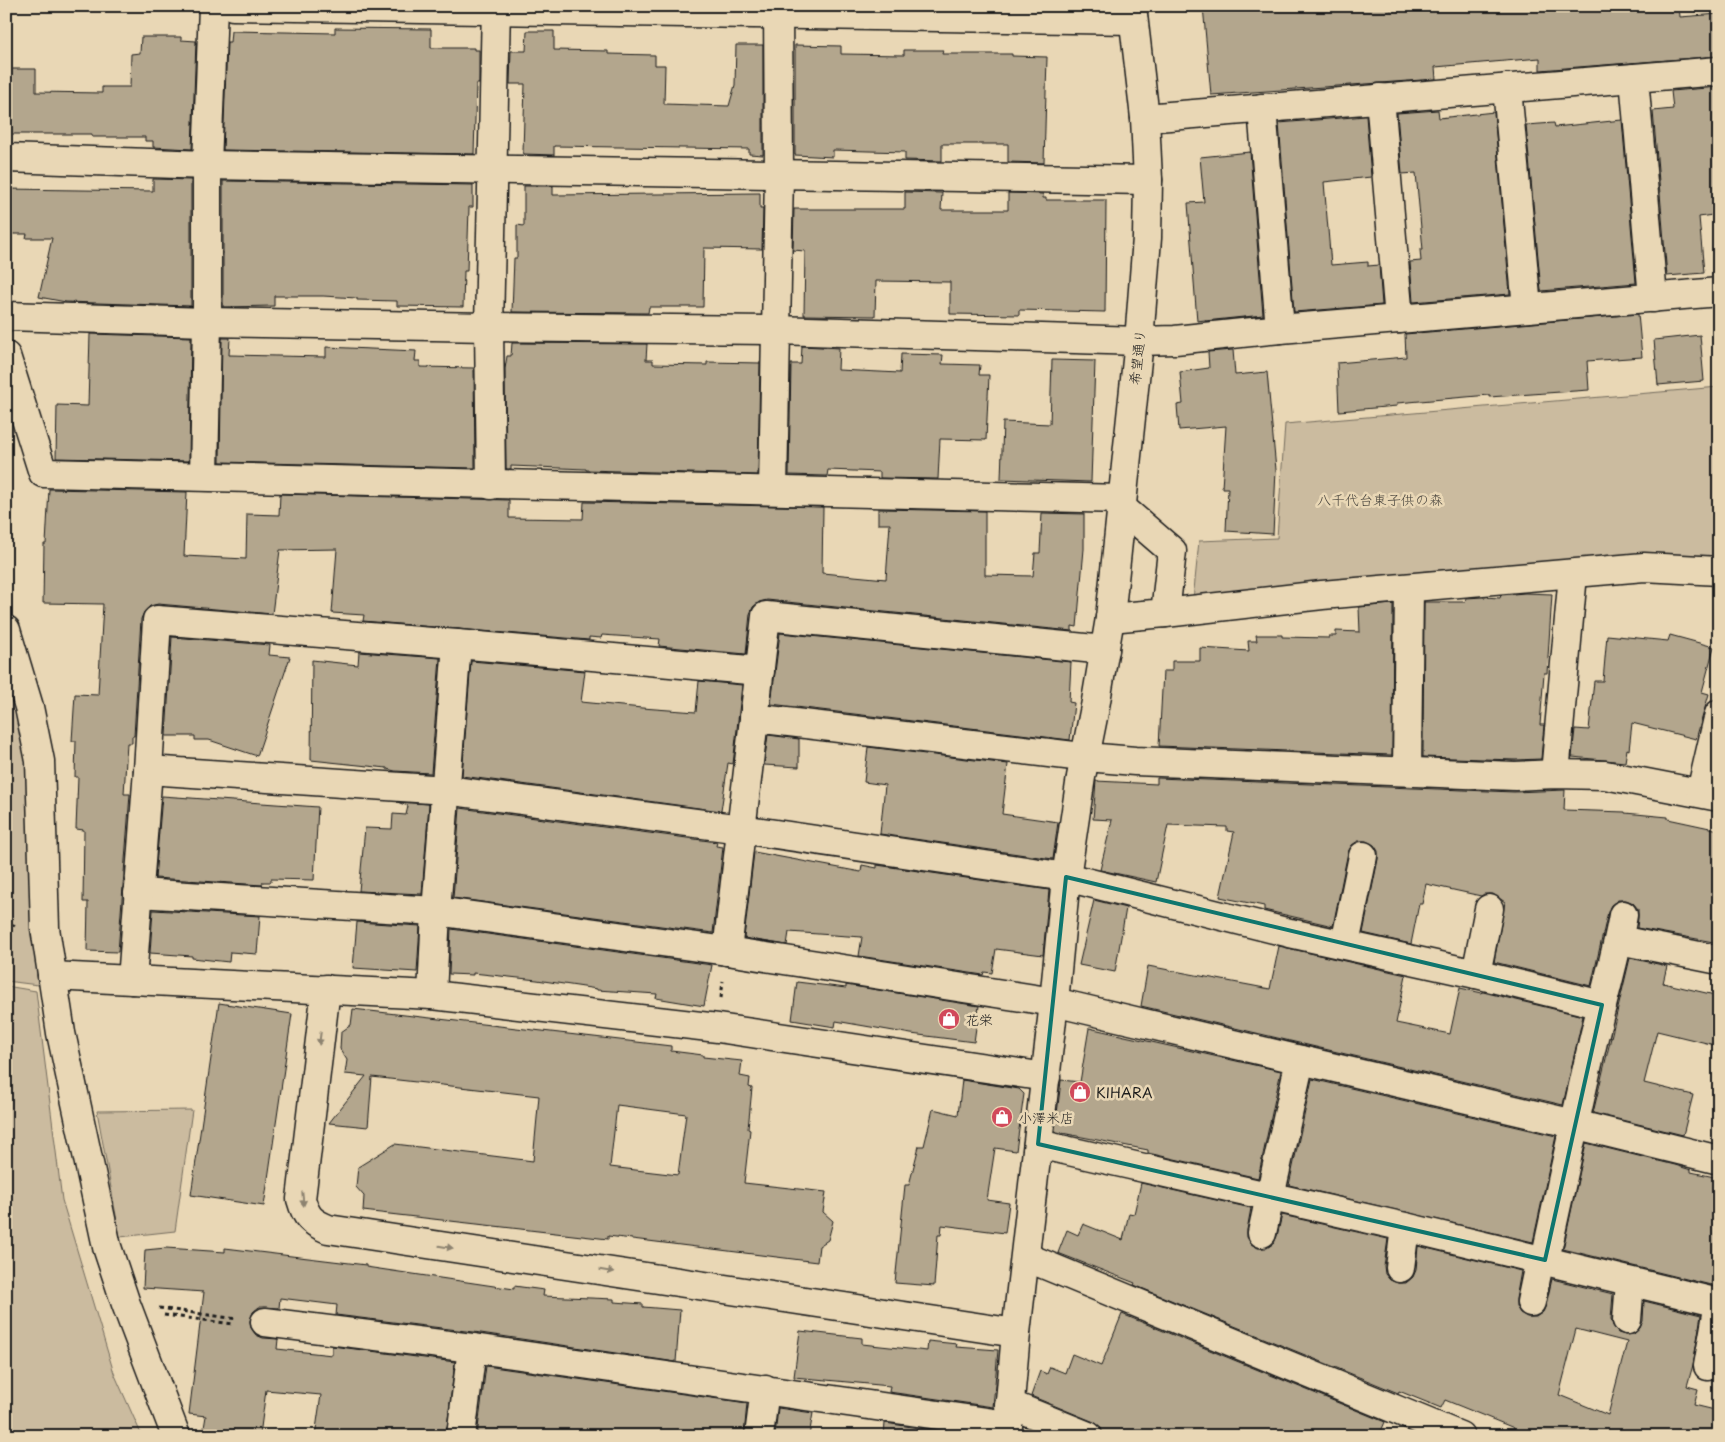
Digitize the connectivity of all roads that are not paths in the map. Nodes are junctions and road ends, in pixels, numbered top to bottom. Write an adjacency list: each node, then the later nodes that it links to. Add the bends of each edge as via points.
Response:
1 (213, 6): 13 (street)
2 (233, 6): 3 (street)
3 (496, 8): 4 (street); 14 (street)
4 (778, 10): 5 (street); 15 (street)
5 (1132, 13): 11 (street, 希望通り)
6 (1719, 71): 7 (street)
7 (1634, 78): 8 (street); 18 (street)
8 (1507, 88): 9 (street); 19 (street)
9 (1380, 98): 10 (street); 21 (street)
10 (1262, 108): 11 (street); 24 (street)
11 (1145, 118): 16 (street, 希望通り)
12 (6, 158): 13 (street)
13 (208, 165): 14 (street); 22 (street)
14 (492, 169): 15 (street); 23 (street)
15 (779, 173): 16 (street); 25 (street)
16 (1148, 180): 26 (street, 希望通り)
17 (1719, 292): 18 (street)
18 (1653, 298): 19 (street)
19 (1527, 308): 21 (street)
20 (6, 316): 22 (street)
21 (1399, 319): 24 (street)
22 (207, 322): 23 (street); 28 (street)
23 (489, 327): 25 (street); 29 (street)
24 (1280, 328): 26 (street, via 1175,340)
25 (775, 330): 26 (street); 30 (street)
26 (1139, 340): 31 (street, 希望通り)
27 (6, 356): 28 (street, via 43,473)
28 (204, 476): 29 (street)
29 (491, 484): 30 (street)
30 (774, 490): 31 (street)
31 (1122, 503): 35 (street, via 1172,551); 36 (street, 希望通り)
32 (1719, 571): 33 (street, via 1644,567)
33 (1573, 574): 34 (street); 46 (street)
34 (1409, 588): 35 (street); 45 (street)
35 (1164, 613): 36 (street)
36 (1110, 618): 39 (street, 希望通り)
37 (6, 630): 59 (street, via 29,707 40,761 45,928)
38 (457, 644): 40 (street); 44 (street, via 157,620); 47 (street)
39 (1105, 650): 40 (street, via 766,616); 43 (street, 希望通り)
40 (760, 671): 42 (street)
41 (1719, 714): 48 (street)
42 (754, 718): 43 (street); 49 (street)
43 (1085, 758): 45 (street); 51 (street, 希望通り)
44 (148, 770): 47 (street); 52 (street)
45 (1407, 771): 46 (street, via 1514,776)
46 (1555, 774): 48 (street, via 1606,775)
47 (446, 790): 49 (street); 54 (street)
48 (1710, 795)
49 (741, 829): 51 (street); 56 (street)
50 (1363, 856): 55 (street)
51 (1066, 877): 55 (street); 63 (street, 希望通り)
52 (138, 893): 54 (street); 60 (street)
53 (1489, 909): 58 (street)
54 (436, 911): 56 (street); 62 (street)
55 (1345, 944): 58 (street)
56 (727, 951): 63 (street)
57 (1719, 960): 64 (street, via 1621,927)
58 (1476, 974): 64 (street)
59 (52, 976): 60 (street); 86 (street, via 61,1033 107,1247)
60 (132, 980): 61 (street)
61 (326, 989): 62 (street); 81 (street, one-way to 81, via 301,1199 305,1212 314,1223 328,1229)
62 (432, 994): 66 (street, via 718,1028)
63 (1054, 1002): 65 (street); 66 (street, 希望通り)
64 (1602, 1005): 67 (street)
65 (1300, 1060): 67 (street); 70 (street)
66 (1046, 1077): 68 (street, 希望通り)
67 (1574, 1124): 69 (street); 74 (street)
68 (1038, 1144): 70 (street); 73 (street, 希望通り)
69 (1719, 1160)
70 (1271, 1196): 71 (street); 72 (street)
71 (1406, 1227): 74 (street); 75 (street)
72 (1262, 1233)
73 (1026, 1257): 81 (street, 希望通り); 90 (street)
74 (1542, 1260): 76 (street); 77 (street)
75 (1400, 1268)
76 (1630, 1282): 78 (street); 79 (street)
77 (1531, 1302)
78 (1719, 1303): 83 (street)
79 (1627, 1320)
80 (265, 1322): 82 (street)
81 (1016, 1333): 85 (street, 希望通り)
82 (472, 1348): 84 (street); 87 (street)
83 (1708, 1366)
84 (765, 1389): 85 (street); 88 (street)
85 (1008, 1422): 89 (street)
86 (176, 1436)
87 (461, 1436)
88 (759, 1436)
89 (1088, 1436)
90 (1460, 1436)

